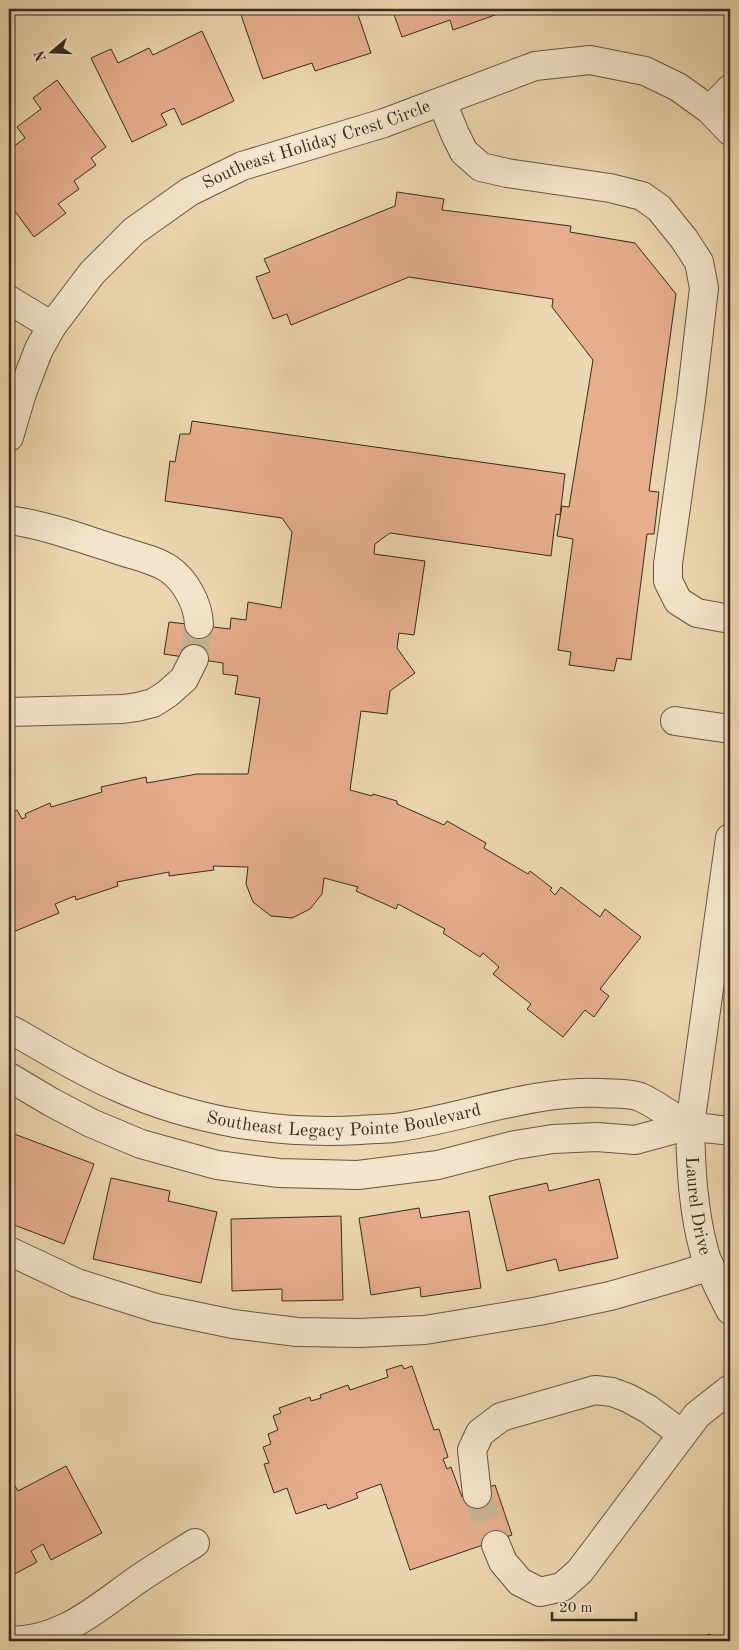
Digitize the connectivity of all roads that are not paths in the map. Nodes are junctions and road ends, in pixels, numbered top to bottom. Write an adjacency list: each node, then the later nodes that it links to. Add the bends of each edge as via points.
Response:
1 (730, 88): 3 (street)
2 (442, 102): 3 (street, Southeast Holiday Crest Circle, via 535,66 590,60 645,71 678,86); 6 (street, Southeast Holiday Crest Circle, via 242,166 189,192 134,232 92,273); 9 (street, via 464,152 481,167 642,196 659,208 699,262 704,288 668,581 678,601 697,613)
3 (710, 110): 4 (street, Southeast Holiday Crest Circle)
4 (730, 131)
5 (9, 300): 6 (street)
6 (52, 326): 7 (street, Southeast Holiday Crest Circle, via 39,349)
7 (9, 437)
8 (9, 520): 10 (street, via 32,523 168,569 192,597)
9 (730, 619)
10 (199, 624)
11 (194, 659): 12 (street, via 184,679 152,703 123,709)
12 (9, 712)
13 (675, 721): 14 (street)
14 (730, 729)
15 (730, 838): 18 (street)
16 (9, 1029): 18 (street, Southeast Legacy Pointe Boulevard, via 69,1064 168,1107 226,1122 281,1130 393,1128 506,1103 556,1095 601,1093 638,1096)
17 (9, 1077): 18 (street, Southeast Legacy Pointe Boulevard, via 90,1123 141,1144 217,1165 279,1173 358,1175 438,1165 515,1145 553,1139 597,1137 635,1140)
18 (690, 1125): 19 (street, Southeast Legacy Pointe Boulevard); 21 (street, Laurel Drive, via 694,1206)
19 (730, 1131)
20 (9, 1251): 21 (street, via 76,1283 156,1308 233,1324 298,1332 425,1330 610,1296)
21 (710, 1266): 22 (street, Laurel Drive)
22 (730, 1310)
23 (730, 1388): 24 (street, via 697,1414)
24 (682, 1434): 25 (street, via 628,1398 612,1392 586,1392 501,1417 480,1433 472,1450); 27 (street, via 580,1571 562,1587 540,1592 520,1582 502,1562)
25 (477, 1494)
26 (195, 1543): 28 (street, via 80,1621 53,1634)
27 (496, 1545)
28 (9, 1641)

